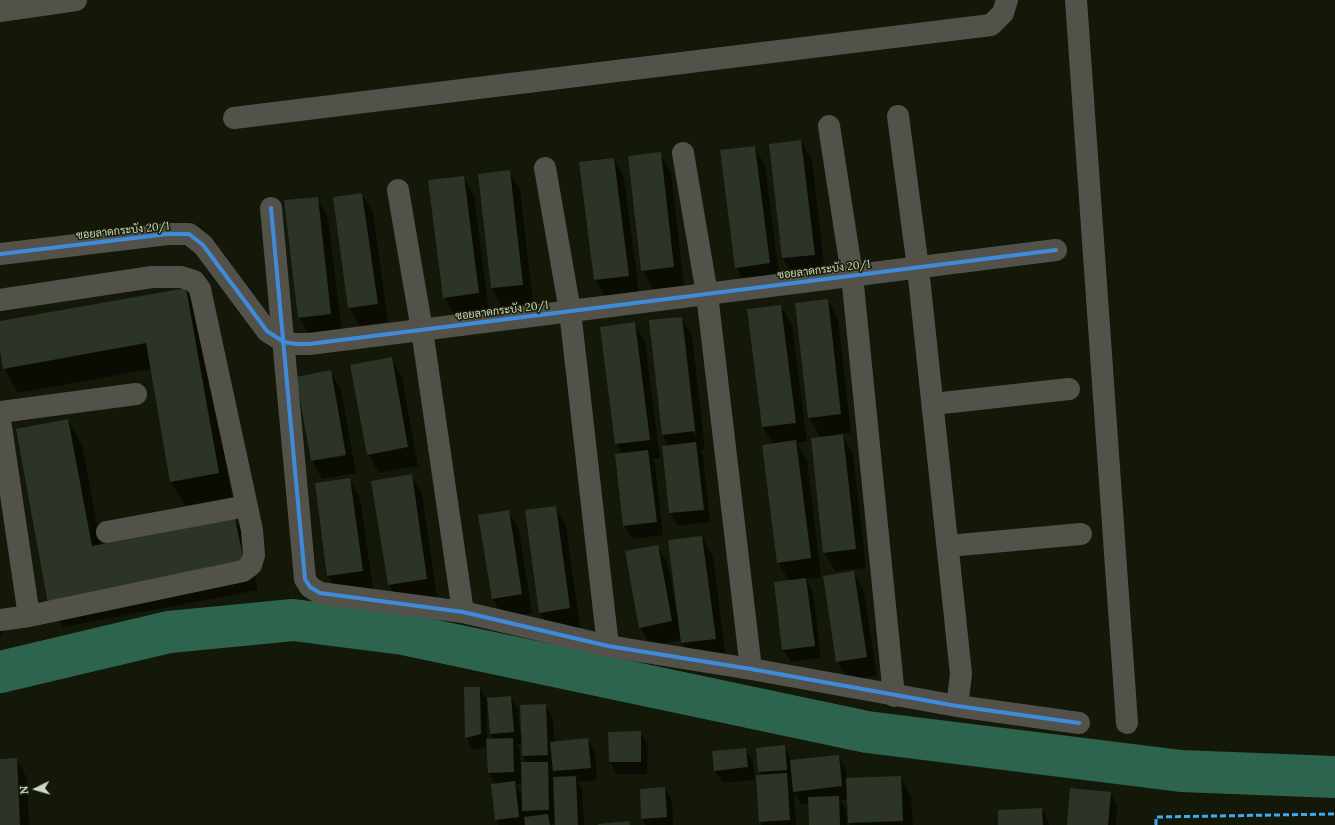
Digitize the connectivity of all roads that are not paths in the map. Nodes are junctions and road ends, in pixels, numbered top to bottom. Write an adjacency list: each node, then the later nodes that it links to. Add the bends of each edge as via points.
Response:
1 (76, 0): 4 (street)
2 (1007, 0): 6 (street, via 1003,13 991,25)
3 (1076, 0): 37 (street)
4 (0, 11)
5 (898, 116): 14 (street)
6 (234, 118)
7 (830, 126): 15 (street)
8 (683, 153): 16 (street)
9 (545, 168): 18 (street)
10 (398, 190): 19 (street)
11 (271, 208): 20 (street)
12 (1056, 250): 14 (street, ซอยลาดกระบัง 20/1)
13 (0, 254): 20 (street, ซอยลาดกระบัง 20/1, via 168,234 189,234 203,245 266,331)
14 (918, 268): 15 (street, ซอยลาดกระบัง 20/1); 23 (street)
15 (852, 276): 16 (street, ซอยลาดกระบัง 20/1); 35 (street)
16 (707, 294): 18 (street, ซอยลาดกระบัง 20/1); 34 (street)
17 (0, 300): 26 (street, via 152,278 180,277 194,281 200,289)
18 (570, 311): 19 (street, ซอยลาดกระบัง 20/1); 33 (street)
19 (422, 330): 20 (street, ซอยลาดกระบัง 20/1, via 309,344); 30 (street)
20 (284, 342): 30 (street, via 305,579 310,587 320,593)
21 (1070, 389): 23 (street)
22 (136, 394): 24 (street)
23 (933, 404): 29 (street)
24 (0, 412)
25 (0, 420): 31 (street)
26 (247, 506): 27 (street); 31 (street, via 254,555 251,564 243,571)
27 (107, 532)
28 (1081, 534): 29 (street)
29 (948, 546): 36 (street, via 961,674)
30 (463, 612): 33 (street)
31 (29, 616): 32 (street)
32 (0, 620)
33 (608, 646): 34 (street)
34 (752, 669): 35 (street)
35 (894, 696): 36 (street)
36 (957, 706): 38 (street)
37 (1127, 722)
38 (1079, 723)

